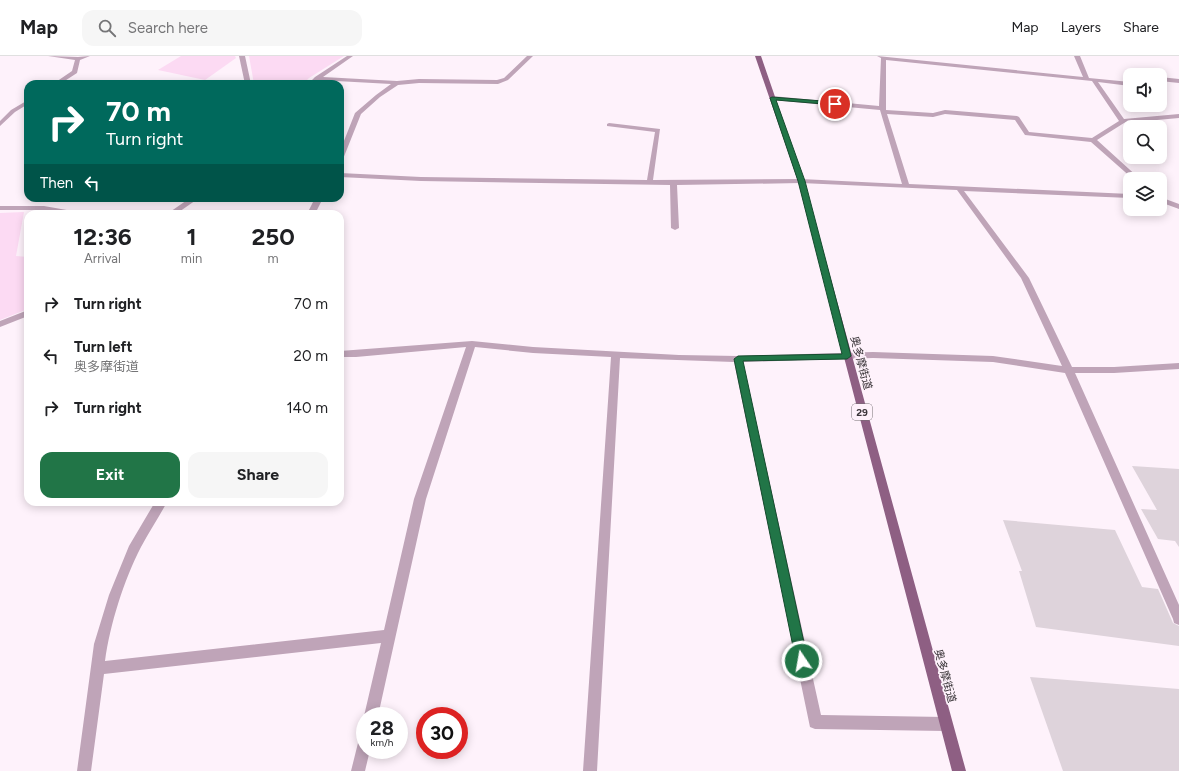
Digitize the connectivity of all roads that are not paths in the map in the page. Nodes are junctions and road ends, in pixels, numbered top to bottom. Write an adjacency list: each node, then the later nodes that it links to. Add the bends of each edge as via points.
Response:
1 (51, 56): 9 (street)
2 (87, 56): 9 (street)
3 (242, 56): 13 (street)
4 (350, 56): 10 (street)
5 (530, 56): 16 (street, via 506,79 498,82)
6 (758, 56): 18 (main road, 奥多摩街道 / 29)
7 (883, 56): 11 (street); 20 (street)
8 (1077, 56): 11 (street)
9 (78, 59): 12 (street, via 75,72)
10 (317, 78): 16 (street)
11 (1090, 79): 17 (street); 24 (street)
12 (62, 80)
13 (247, 80)
14 (1167, 80): 15 (street)
15 (1179, 81)
16 (398, 83): 28 (street, via 358,113)
17 (1123, 83)
18 (772, 98): 20 (street); 31 (main road, 奥多摩街道 / 29)
19 (24, 105): 21 (street)
20 (882, 110): 27 (street, via 1017,118 1027,134); 34 (street)
21 (14, 111): 22 (street); 25 (street)
22 (0, 112)
23 (1179, 116): 24 (street)
24 (1122, 121): 27 (street)
25 (0, 124)
26 (609, 125): 32 (street, via 658,130)
27 (1093, 140): 29 (street)
28 (344, 148)
29 (1129, 172)
30 (344, 175): 32 (street)
31 (801, 181): 33 (street); 34 (street); 49 (main road, 奥多摩街道 / 29)
32 (650, 182): 33 (street)
33 (673, 183): 43 (street)
34 (906, 186): 35 (street)
35 (959, 188): 36 (street); 52 (street, via 1025,278)
36 (1123, 196)
37 (189, 202): 42 (street)
38 (1167, 202): 39 (street)
39 (1179, 207)
40 (0, 208): 41 (street)
41 (55, 210)
42 (177, 210)
43 (675, 228)
44 (24, 315): 45 (street)
45 (0, 324)
46 (472, 344): 47 (street); 48 (street); 55 (street, via 420,499)
47 (344, 354)
48 (616, 354): 50 (street); 62 (street)
49 (847, 356): 50 (street); 52 (street, via 993,359); 58 (main road, 奥多摩街道 / 29)
50 (738, 359): 58 (street, via 815,722)
51 (1179, 366): 52 (street)
52 (1069, 370): 54 (street)
53 (159, 506): 56 (street, via 135,546 115,595 101,644)
54 (1179, 618)
55 (389, 636): 56 (street); 57 (street)
56 (98, 668): 60 (street)
57 (372, 707)
58 (945, 724): 63 (main road, 奥多摩街道 / 29)
59 (361, 759): 61 (street)
60 (84, 771)
61 (358, 771)
62 (590, 771)
63 (959, 771)

